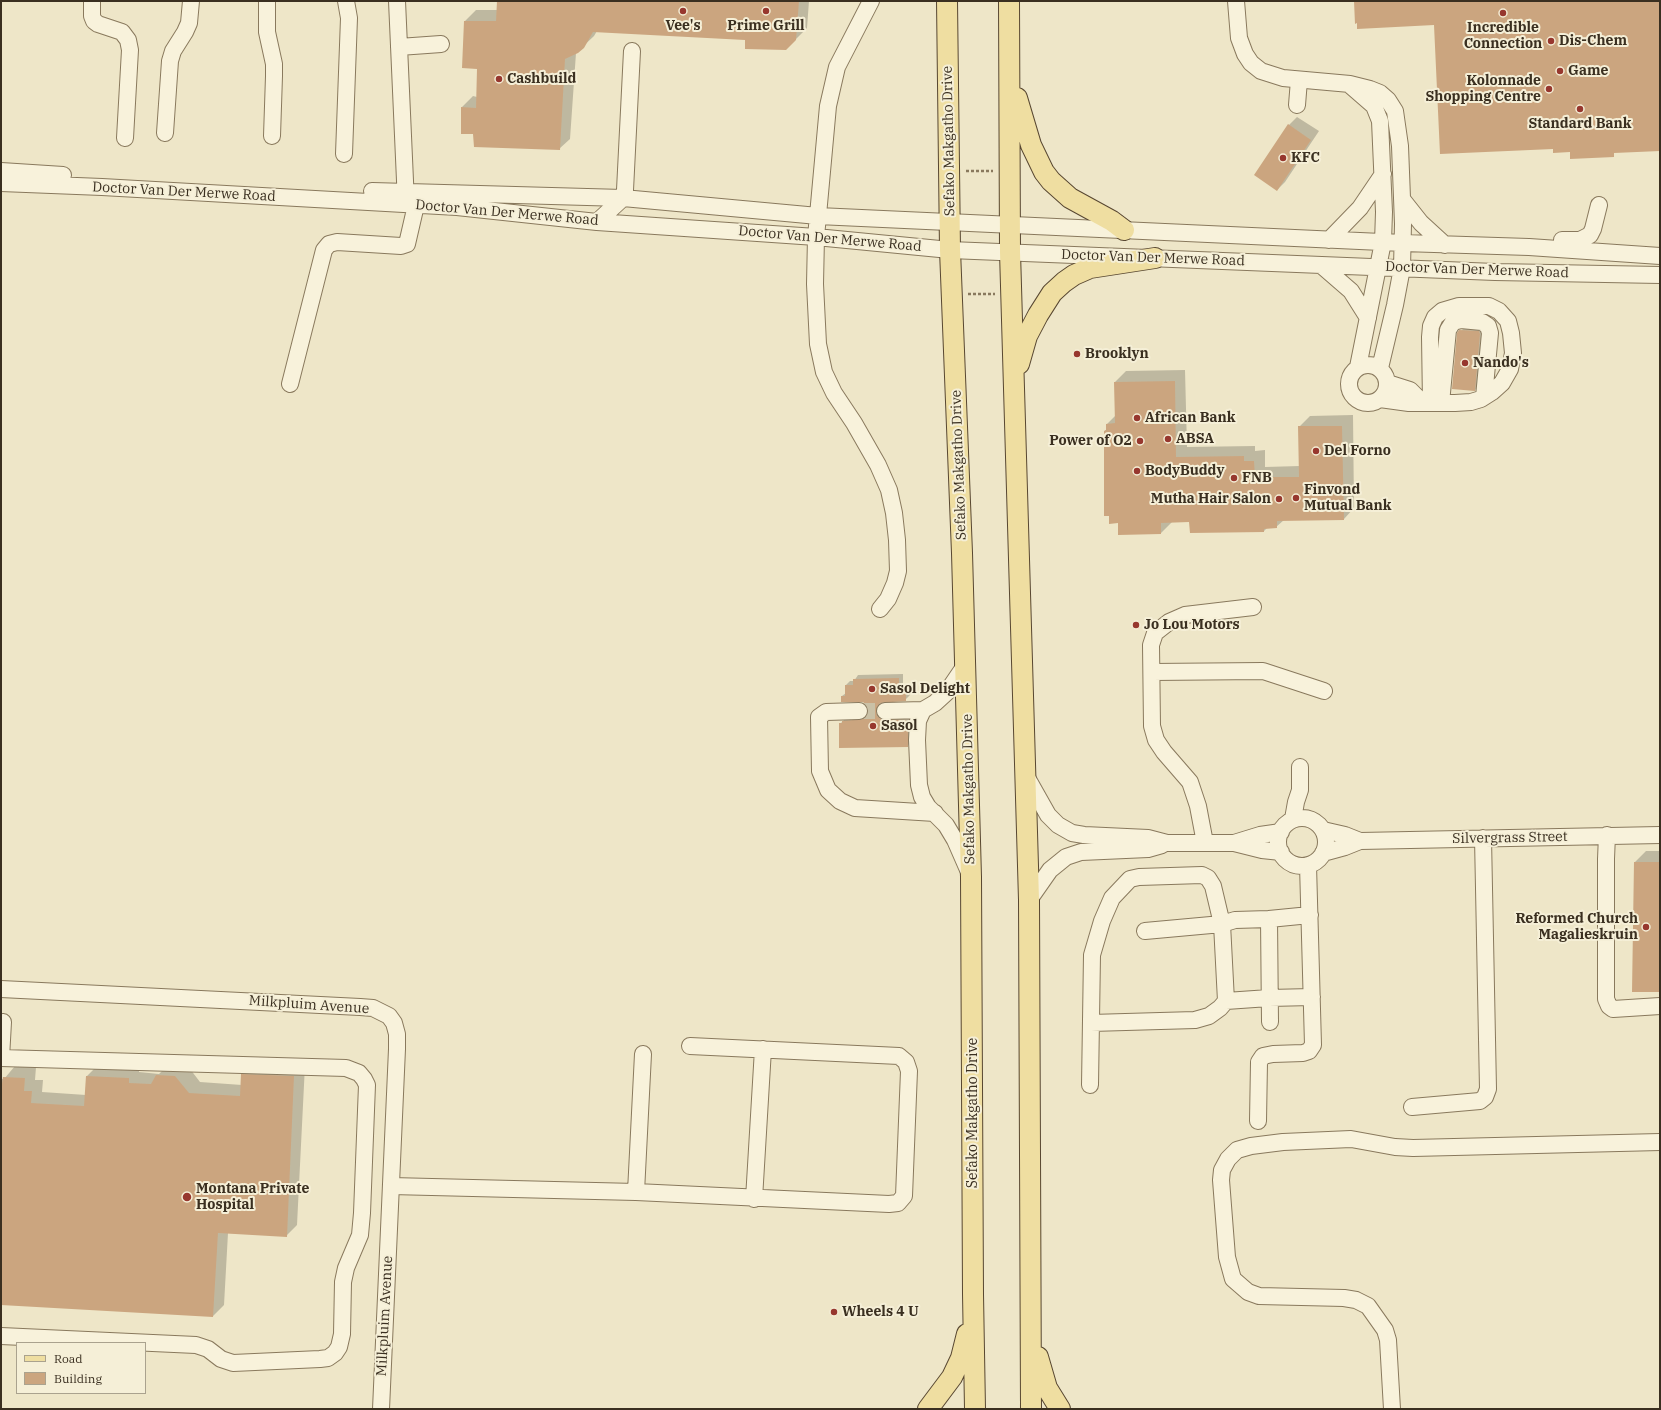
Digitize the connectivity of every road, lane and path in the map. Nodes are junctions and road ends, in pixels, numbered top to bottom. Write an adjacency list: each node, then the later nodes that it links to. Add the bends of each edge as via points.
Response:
1 (92, 1): 19 (street, via 94,21 122,32 128,40 130,50)
2 (191, 1): 17 (street, via 185,32 170,61)
3 (267, 1): 18 (street, via 267,32 274,64)
4 (346, 1): 20 (street, via 349,18)
5 (397, 1): 11 (street)
6 (871, 1): 30 (street, via 837,67 828,106)
7 (948, 1): 22 (main road, Sefako Makgatho Drive)
8 (1009, 1): 13 (main road)
9 (1236, 1): 14 (street, via 1239,38 1251,63 1271,75)
10 (441, 44): 11 (street)
11 (399, 47): 28 (street)
12 (632, 51): 26 (street, via 627,181)
13 (1010, 65): 23 (main road); 34 (main road, via 1027,136 1044,172 1070,198)
14 (1299, 80): 15 (street); 16 (street)
15 (1350, 84): 24 (street, via 1374,106 1380,121); 27 (street, via 1380,93 1395,111 1400,146)
16 (1297, 105)
17 (165, 133)
18 (272, 136)
19 (125, 138)
20 (344, 154)
21 (1, 171): 28 (street, Doctor Van Der Merwe Road)
22 (949, 171): 23 (path); 32 (main road, Sefako Makgatho Drive)
23 (1010, 172): 33 (main road)
24 (1383, 174): 36 (street, via 1360,208); 37 (street)
25 (1, 183): 28 (street, Doctor Van Der Merwe Road)
26 (623, 198): 28 (street, Doctor Van Der Merwe Road); 30 (street, Doctor Van Der Merwe Road); 31 (street)
27 (1402, 199): 38 (street); 39 (street, via 1421,223)
28 (409, 201): 31 (street, Doctor Van Der Merwe Road); 56 (street, via 407,244 401,246 337,242 329,244 324,250)
29 (1599, 205): 40 (street, via 1593,230 1586,238 1572,241 1539,240)
30 (818, 216): 32 (street, Doctor Van Der Merwe Road); 35 (street)
31 (597, 222): 35 (street, Doctor Van Der Merwe Road)
32 (950, 222): 33 (street, Doctor Van Der Merwe Road); 41 (main road, Sefako Makgatho Drive)
33 (1010, 224): 34 (street, Doctor Van Der Merwe Road); 42 (main road)
34 (1124, 230): 36 (street, Doctor Van Der Merwe Road)
35 (816, 237): 41 (street, Doctor Van Der Merwe Road); 61 (street, via 818,337 824,372 878,465 889,490 894,513 898,571 888,599)
36 (1330, 240): 37 (street, Doctor Van Der Merwe Road)
37 (1384, 242): 38 (street, Doctor Van Der Merwe Road); 46 (street)
38 (1403, 243): 39 (street, Doctor Van Der Merwe Road); 47 (street)
39 (1445, 245): 40 (street, Doctor Van Der Merwe Road)
40 (1529, 247): 43 (street, Doctor Van Der Merwe Road)
41 (950, 250): 42 (street, Doctor Van Der Merwe Road); 49 (main road, Sefako Makgatho Drive)
42 (1010, 252): 44 (street, Doctor Van Der Merwe Road); 50 (main road)
43 (1660, 256)
44 (1154, 258): 45 (street, Doctor Van Der Merwe Road); 54 (main road, via 1094,267 1079,272 1064,282 1045,303 1030,329)
45 (1321, 265): 46 (street, Doctor Van Der Merwe Road); 51 (street, via 1351,291)
46 (1379, 267): 47 (street, Doctor Van Der Merwe Road); 51 (street)
47 (1402, 268): 48 (street, Doctor Van Der Merwe Road); 53 (street)
48 (1660, 274)
49 (952, 294): 50 (path); 62 (main road, Sefako Makgatho Drive)
50 (1012, 294): 54 (main road)
51 (1368, 318): 52 (street)
52 (1358, 367): 53 (street, via 1369,364); 58 (street, via 1353,371 1348,383 1352,395 1362,402 1375,402)
53 (1380, 368): 55 (street)
54 (1014, 382): 69 (main road)
55 (1388, 383): 58 (street); 59 (street, via 1410,390)
56 (290, 384)
57 (1484, 397): 59 (street, via 1471,402); 59 (street, via 1490,333 1488,326 1482,322 1461,320 1453,322 1448,330); 59 (street, via 1502,382 1510,369 1513,353 1508,321 1499,311 1489,306 1459,306 1442,311 1435,317 1432,326)
58 (1380, 399): 59 (street, via 1409,403)
59 (1431, 402)
60 (1253, 607): 63 (street, via 1185,614 1169,622 1156,633 1152,645)
61 (880, 609)
62 (966, 664): 65 (street, via 947,692); 86 (main road, Sefako Makgatho Drive)
63 (1152, 672): 64 (street, via 1263,671); 82 (street, via 1152,726 1156,740 1190,782 1198,806)
64 (1324, 691)
65 (923, 710): 67 (street); 71 (street, via 917,727 919,785 924,802)
66 (859, 711): 71 (street, via 826,712 819,717 820,771 828,790 840,801 855,808)
67 (885, 711)
68 (1300, 767): 70 (street)
69 (1026, 776): 81 (street, via 1048,815 1067,832 1084,836 1148,838); 87 (main road)
70 (1300, 790): 72 (street); 73 (street, via 1307,803)
71 (935, 813): 86 (street, via 955,840)
72 (1294, 819): 73 (street); 75 (street)
73 (1310, 819): 74 (street)
74 (1323, 830): 79 (street, Silvergrass Street); 84 (street, via 1326,841)
75 (1280, 832): 80 (street); 83 (street)
76 (1607, 835): 77 (street, Silvergrass Street); 78 (street, Silvergrass Street); 96 (street, via 1606,999 1613,1008)
77 (1660, 835)
78 (1483, 838): 79 (street, Silvergrass Street); 105 (street, via 1488,1089 1486,1097 1480,1101)
79 (1360, 841): 84 (street, Silvergrass Street)
80 (1234, 842): 82 (street); 83 (street)
81 (1167, 843): 82 (street); 87 (street, via 1148,849 1080,852 1066,857 1050,870)
82 (1205, 843)
83 (1281, 852): 85 (street, via 1285,858 1296,864)
84 (1323, 853): 85 (street)
85 (1308, 865): 88 (street)
86 (971, 877): 111 (main road, Sefako Makgatho Drive)
87 (1029, 900): 112 (main road)
88 (1310, 915): 89 (street); 93 (street)
89 (1269, 920): 90 (street, via 1235,920); 94 (street)
90 (1222, 924): 91 (street); 95 (street); 99 (street, via 1213,886 1208,878 1202,875 1130,879 1112,898 1092,955)
91 (1146, 931)
92 (1, 989): 108 (street, Milkpluim Avenue, via 360,1007 381,1011 394,1023 397,1034)
93 (1312, 997): 94 (street); 106 (street, via 1313,1045 1309,1051 1263,1056 1259,1062)
94 (1270, 998): 95 (street); 98 (street)
95 (1226, 1001): 99 (street, via 1209,1016 1195,1020)
96 (1660, 1006)
97 (3, 1022): 103 (street)
98 (1270, 1022)
99 (1091, 1023): 104 (street)
100 (690, 1046): 101 (street)
101 (763, 1049): 110 (street); 110 (street, via 899,1056 903,1059 909,1071 906,1171 904,1196 894,1204)
102 (643, 1054): 109 (street)
103 (1, 1058): 115 (street, via 346,1068 359,1073 364,1079 367,1086 360,1235 343,1282 342,1334 335,1353 328,1358 320,1359 233,1363 196,1345)
104 (1090, 1085)
105 (1412, 1107)
106 (1258, 1121)
107 (1660, 1142): 116 (street, via 1413,1148 1362,1140 1329,1140 1251,1146 1238,1150 1228,1159 1222,1170 1221,1180 1227,1257 1233,1279 1248,1292 1260,1296 1344,1298 1368,1306 1385,1330 1388,1340)
108 (391, 1186): 109 (street); 117 (street, Milkpluim Avenue)
109 (636, 1192): 110 (street)
110 (754, 1198)
111 (973, 1294): 118 (main road, via 961,1358 947,1385); 119 (main road, Sefako Makgatho Drive)
112 (1030, 1302): 120 (main road); 121 (main road, via 1043,1377)
113 (1, 1336): 114 (street)
114 (131, 1342)
115 (146, 1343)
116 (1389, 1406)
117 (380, 1409)
118 (928, 1409)
119 (975, 1409)
120 (1031, 1409)
121 (1060, 1409)

